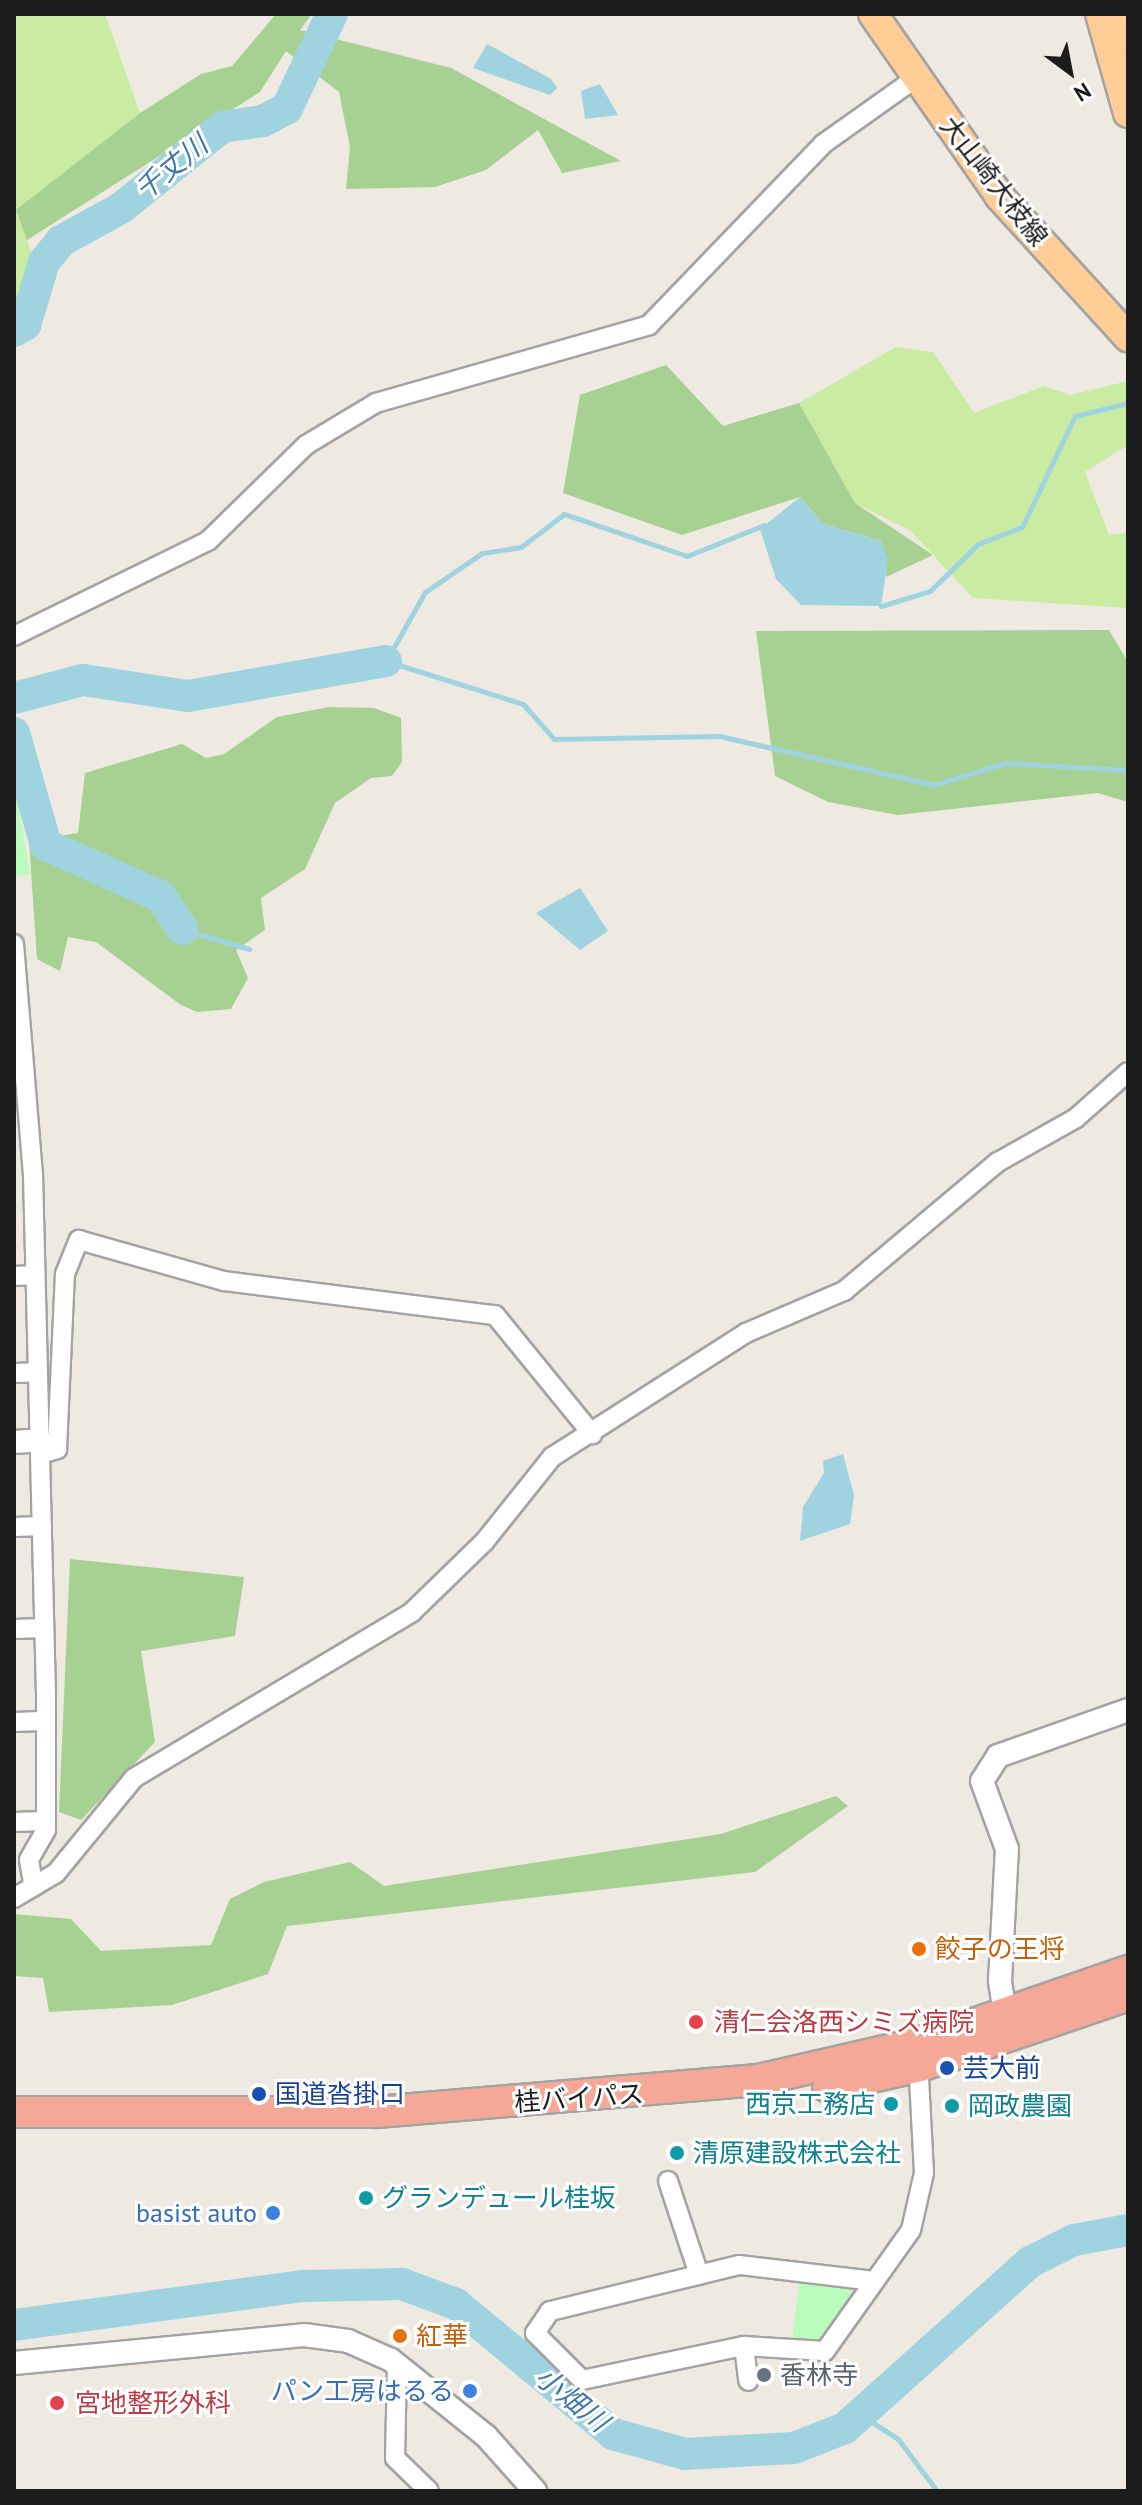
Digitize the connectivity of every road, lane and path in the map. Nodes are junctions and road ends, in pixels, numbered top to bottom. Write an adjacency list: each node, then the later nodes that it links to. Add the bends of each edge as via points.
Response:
1 (873, 14): 5 (main road, 大山崎大枝線)
2 (1100, 14): 6 (main road)
3 (1121, 14): 4 (main road)
4 (1128, 39)
5 (916, 78): 7 (main road, 大山崎大枝線, via 1000,197); 8 (street, via 823,144 649,325 376,403 306,445 208,541)
6 (1128, 113)
7 (1128, 337)
8 (14, 636)
9 (14, 944): 11 (street)
10 (1128, 1072): 16 (street, via 1076,1118 998,1162 844,1291 746,1333)
11 (23, 1174): 12 (street)
12 (35, 1275): 13 (street); 14 (street)
13 (14, 1276)
14 (38, 1372): 15 (street); 18 (street)
15 (14, 1373)
16 (592, 1434): 18 (street, via 495,1315 224,1281 79,1240 65,1274 57,1449); 28 (street, via 552,1457 484,1542 412,1612 134,1778 56,1873)
17 (14, 1442): 18 (street)
18 (40, 1447): 19 (street)
19 (42, 1526): 20 (street); 21 (street)
20 (14, 1527)
21 (44, 1628): 22 (street); 24 (street)
22 (14, 1629)
23 (1128, 1710): 32 (street, via 998,1756 982,1781 1007,1849)
24 (42, 1721): 25 (street); 26 (street)
25 (14, 1722)
26 (44, 1821): 27 (street); 28 (street, via 29,1860)
27 (14, 1822)
28 (34, 1887): 29 (street)
29 (14, 1898)
30 (1128, 1971): 32 (highway, 桂バイパス)
31 (1128, 1995): 32 (highway, 桂バイパス)
32 (1006, 2025): 33 (highway, 桂バイパス)
33 (917, 2055): 34 (highway, 桂バイパス, via 758,2080 377,2112); 35 (highway, 桂バイパス, via 761,2100 587,2119 377,2132); 38 (street, via 924,2173 911,2230)
34 (14, 2112)
35 (14, 2132)
36 (668, 2181): 37 (street)
37 (699, 2275): 38 (street, via 739,2265); 39 (street, via 550,2311 535,2333 582,2380)
38 (874, 2281): 39 (street, via 825,2351)
39 (744, 2346): 42 (street)
40 (14, 2363): 41 (street, via 304,2335 348,2341)
41 (397, 2365): 43 (street, via 395,2458); 44 (street, via 486,2436)
42 (748, 2381)
43 (429, 2491)
44 (535, 2491)

